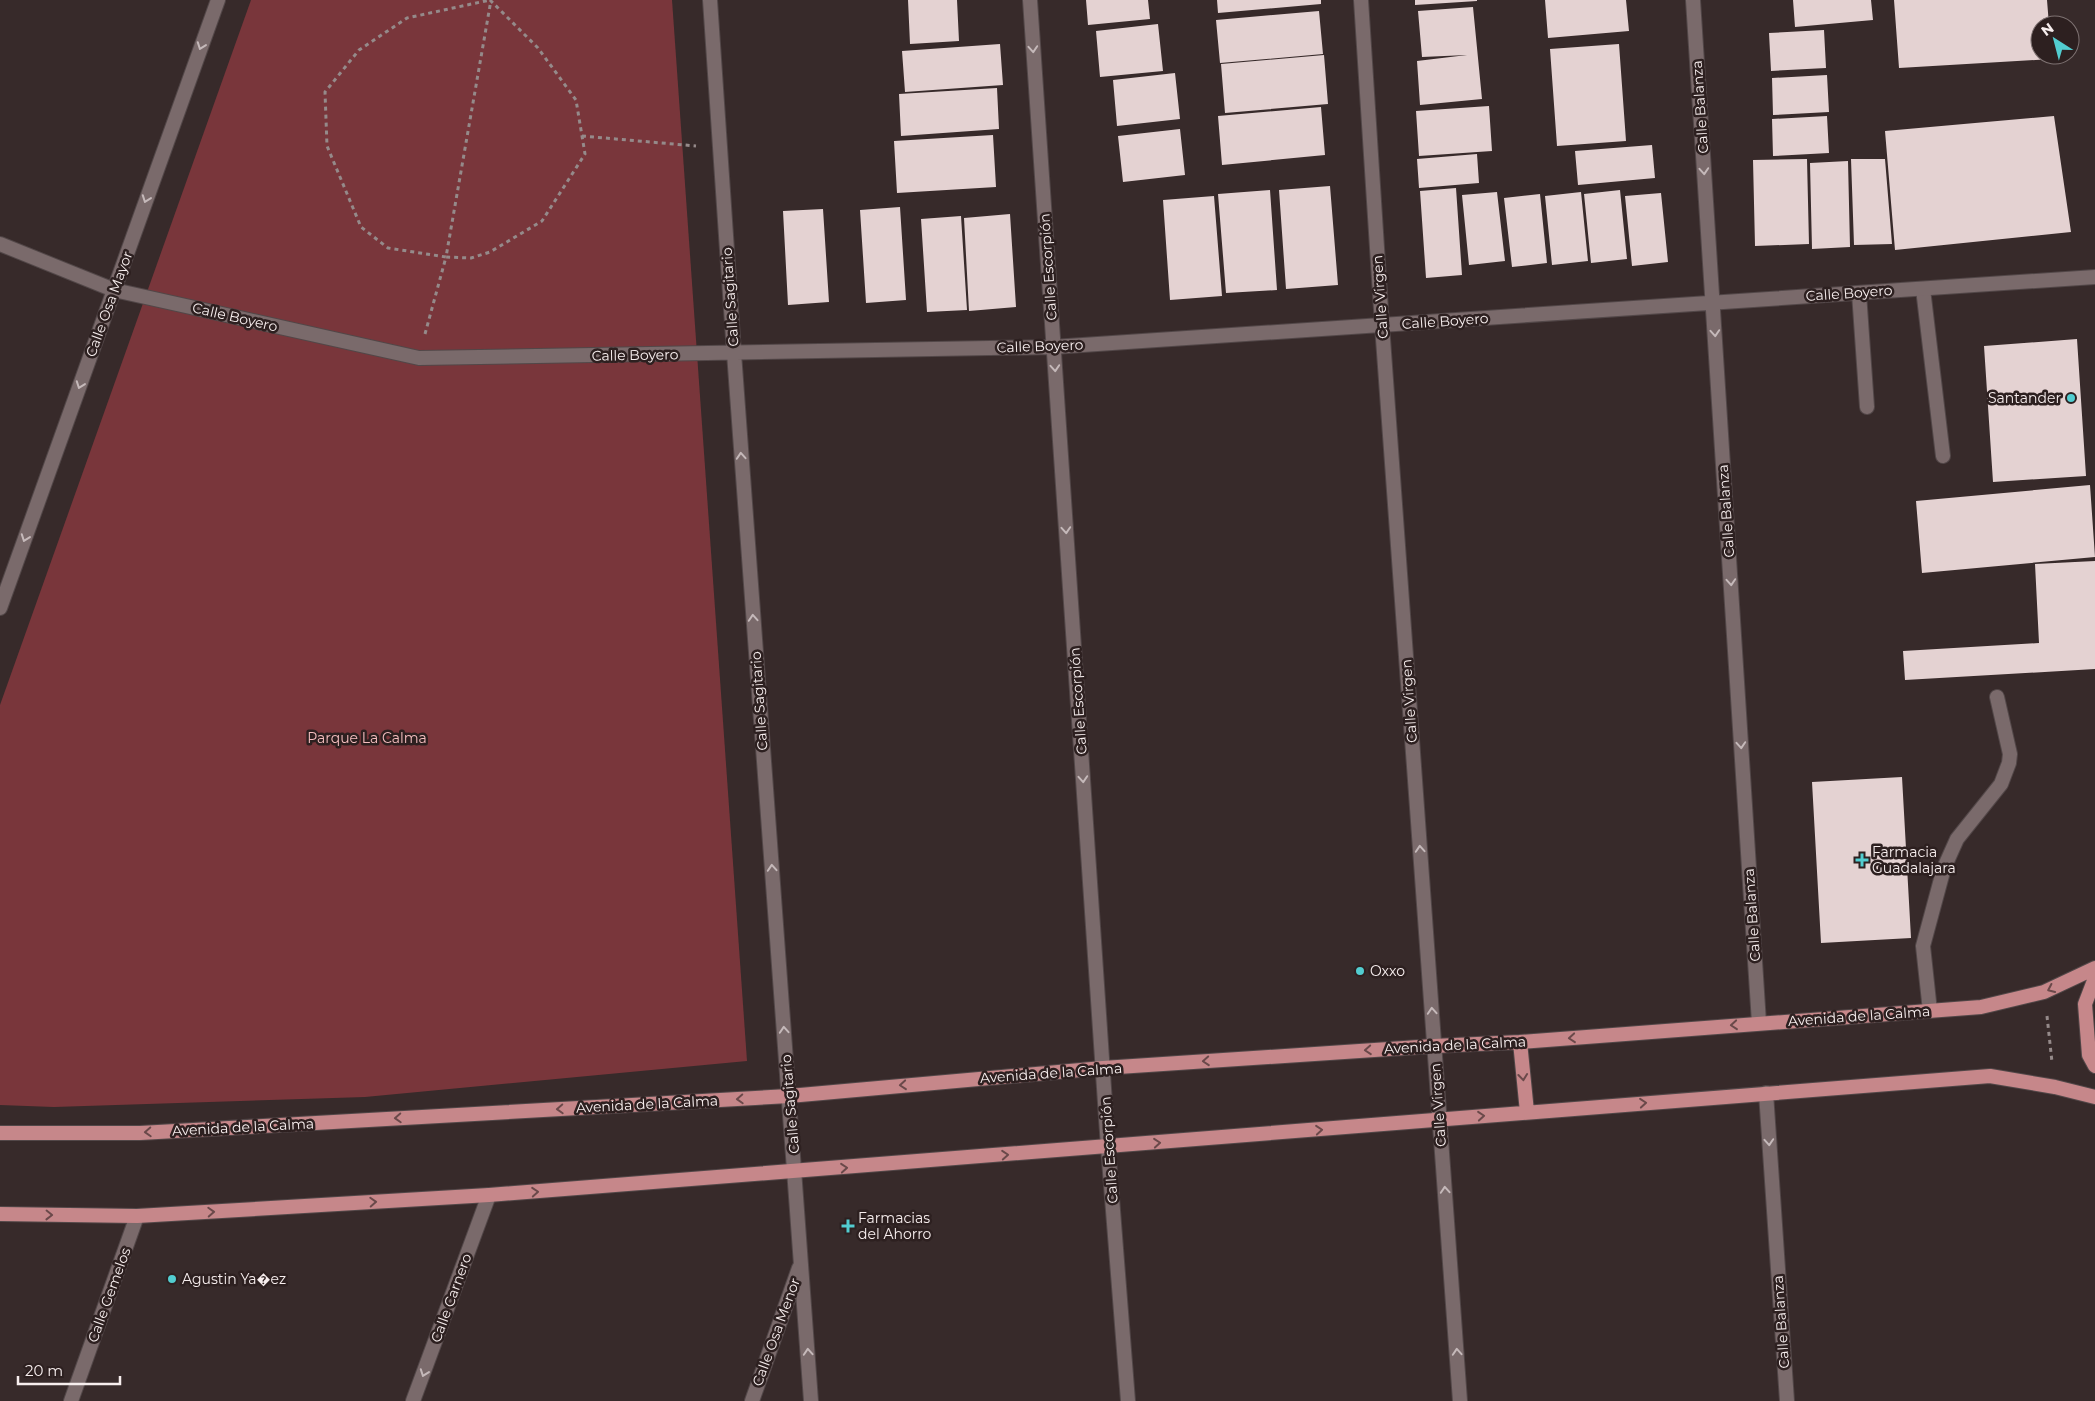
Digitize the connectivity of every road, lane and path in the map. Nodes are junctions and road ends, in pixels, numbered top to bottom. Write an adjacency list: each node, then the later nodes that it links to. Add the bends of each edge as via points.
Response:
1 (218, 0): 13 (street, Calle Osa Mayor, one-way to 13)
2 (490, 0): 7 (path, via 538,48 576,100); 10 (path); 10 (path, via 407,18 360,50 325,92 327,146 361,227 388,248)
3 (710, 0): 8 (street, Calle Sagitario)
4 (1030, 0): 17 (street, Calle Escorpión, one-way to 17)
5 (1361, 0): 16 (street, Calle Virgen)
6 (1693, 0): 15 (street, Calle Balanza, one-way to 15)
7 (582, 136): 8 (path); 10 (path, via 585,154 542,221 490,252 471,258)
8 (720, 148): 18 (street, Calle Sagitario)
9 (0, 244): 13 (street, Calle Boyero)
10 (446, 257): 19 (path)
11 (2095, 277): 12 (street, Calle Boyero)
12 (1923, 289): 14 (street, Calle Boyero); 21 (street)
13 (114, 290): 19 (street, Calle Boyero); 22 (street, Calle Osa Mayor, one-way to 22)
14 (1859, 293): 15 (street, Calle Boyero); 20 (street)
15 (1713, 302): 16 (street, Calle Boyero); 28 (street, Calle Balanza, one-way to 28)
16 (1382, 325): 17 (street, Calle Boyero); 30 (street, Calle Virgen, one-way to 16)
17 (1054, 347): 18 (street, Calle Boyero); 32 (street, Calle Escorpión, one-way to 32)
18 (734, 353): 19 (street, Calle Boyero); 35 (street, Calle Sagitario, one-way to 18)
19 (419, 358)
20 (1867, 407)
21 (1943, 456)
22 (0, 608)
23 (1997, 697): 27 (street, via 2010,754 2009,763 2001,784 1957,839 1944,868 1923,946)
24 (2095, 968): 26 (main road, Avenida de la Calma, one-way to 26)
25 (2095, 978): 31 (main road, via 2085,1004 2089,1055)
26 (2044, 992): 27 (main road, Avenida de la Calma, via 1981,1007); 33 (path)
27 (1930, 1011): 28 (main road, Avenida de la Calma)
28 (1759, 1023): 29 (main road, Avenida de la Calma, one-way to 29)
29 (1520, 1042): 30 (main road, Avenida de la Calma); 37 (main road, one-way to 37)
30 (1434, 1046): 32 (main road, Avenida de la Calma, one-way to 32); 38 (street, Calle Virgen)
31 (2095, 1066)
32 (1103, 1068): 35 (main road, Avenida de la Calma, one-way to 35); 40 (street, Calle Escorpión)
33 (2055, 1087): 34 (main road, via 1990,1076); 36 (main road)
34 (1766, 1093): 37 (main road, one-way to 34); 52 (street, Calle Balanza, one-way to 52)
35 (789, 1096): 39 (main road, Avenida de la Calma, one-way to 39, via 140,1133); 41 (street, Calle Sagitario)
36 (2095, 1098)
37 (1527, 1112): 38 (main road, one-way to 37)
38 (1440, 1120): 40 (main road, one-way to 38); 51 (street, Calle Virgen, one-way to 38)
39 (0, 1133)
40 (1108, 1147): 41 (main road, one-way to 40); 50 (street, Calle Escorpión)
41 (795, 1172): 42 (main road, one-way to 41); 45 (street, Calle Sagitario)
42 (489, 1196): 44 (main road, one-way to 42); 47 (street, Calle Carnero, one-way to 47)
43 (0, 1214): 44 (main road, one-way to 44)
44 (138, 1216): 46 (street, Calle Gemelos)
45 (801, 1263): 48 (street, Calle Osa Menor); 49 (street, Calle Sagitario, one-way to 45)
46 (71, 1401)
47 (414, 1401)
48 (752, 1401)
49 (812, 1401)
50 (1128, 1401)
51 (1460, 1401)
52 (1787, 1401)

